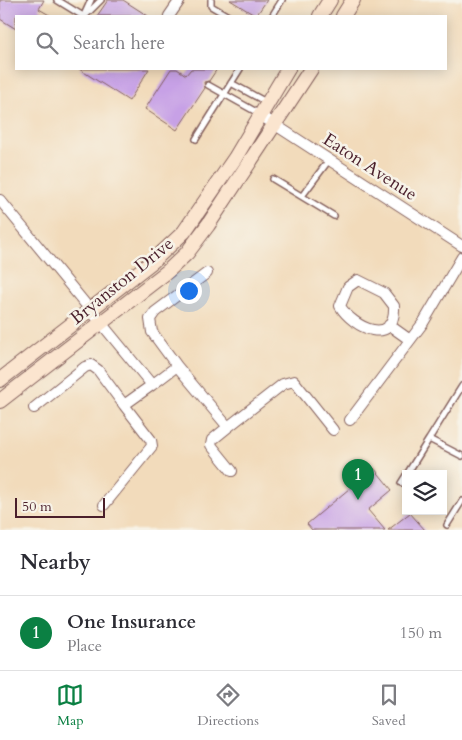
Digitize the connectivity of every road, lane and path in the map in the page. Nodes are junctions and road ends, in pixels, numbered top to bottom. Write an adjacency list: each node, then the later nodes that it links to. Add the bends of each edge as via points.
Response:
1 (57, 0): 9 (lane)
2 (91, 0): 10 (lane)
3 (101, 0): 11 (lane)
4 (180, 0): 12 (street)
5 (211, 0): 13 (lane, via 211,6)
6 (282, 0): 14 (lane)
7 (330, 0): 15 (main road)
8 (353, 0): 16 (main road)
9 (82, 15)
10 (84, 15)
11 (85, 15)
12 (170, 15)
13 (226, 15)
14 (273, 15)
15 (321, 15)
16 (344, 15)
17 (239, 70): 20 (lane)
18 (287, 70): 23 (main road, Bryanston Drive)
19 (310, 70): 24 (main road, Bryanston Drive)
20 (231, 83): 22 (lane); 23 (lane)
21 (208, 85): 22 (lane)
22 (224, 95): 23 (lane); 25 (lane)
23 (264, 109): 24 (street, Eaton Avenue); 34 (main road, Bryanston Drive, via 184,232)
24 (275, 124): 26 (street, Eaton Avenue); 35 (main road, Bryanston Drive, via 187,253)
25 (196, 139)
26 (330, 160): 28 (lane); 31 (street, Eaton Avenue)
27 (273, 179): 28 (lane)
28 (302, 196): 30 (lane)
29 (0, 200): 34 (street)
30 (334, 216)
31 (461, 243)
32 (462, 257): 37 (street)
33 (207, 273): 38 (street, via 150,319 152,332)
34 (91, 311): 35 (street); 39 (main road, Bryanston Drive)
35 (102, 323): 40 (street); 42 (main road, Bryanston Drive)
36 (388, 325): 36 (street, via 374,332 345,314 340,302 353,281 364,282 390,298 395,311); 37 (street)
37 (410, 340): 45 (street)
38 (177, 366): 40 (street); 46 (street)
39 (0, 380)
40 (152, 385): 43 (street)
41 (462, 386): 48 (lane)
42 (0, 401)
43 (124, 405): 44 (street, via 91,365); 53 (street, via 152,445)
44 (34, 408)
45 (350, 420)
46 (228, 427): 47 (street, via 291,380 299,385); 51 (street, via 211,443)
47 (333, 430)
48 (429, 438): 49 (lane); 50 (lane)
49 (462, 456)
50 (409, 470)
51 (232, 471)
52 (462, 501): 54 (lane)
53 (104, 505)
54 (447, 525)

